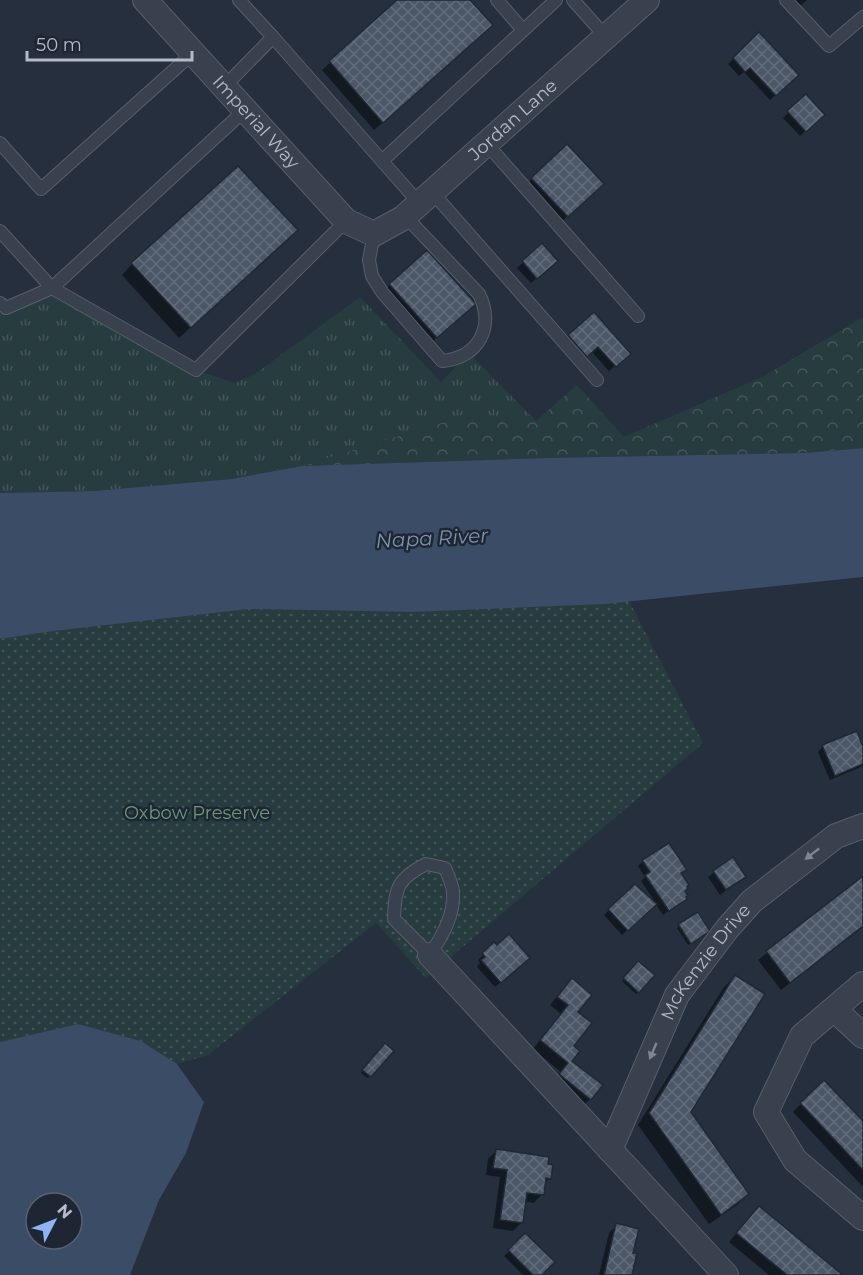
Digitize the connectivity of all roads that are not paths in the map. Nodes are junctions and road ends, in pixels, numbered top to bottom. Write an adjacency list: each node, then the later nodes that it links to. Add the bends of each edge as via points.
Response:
1 (145, 0): 12 (street, Imperial Way)
2 (239, 0): 10 (lane)
3 (497, 0): 9 (lane)
4 (556, 0): 9 (lane)
5 (573, 0): 11 (lane)
6 (647, 0): 11 (street, Jordan Lane)
7 (786, 0): 8 (lane, via 829,46)
8 (863, 17)
9 (523, 30): 17 (lane)
10 (273, 37): 13 (lane); 17 (lane)
11 (606, 37): 16 (street, Jordan Lane)
12 (193, 53): 13 (street, Imperial Way); 15 (lane, via 40,189)
13 (224, 87): 14 (street, Imperial Way)
14 (245, 110): 19 (street, Imperial Way); 22 (lane)
15 (0, 143)
16 (486, 143): 18 (street, Jordan Lane); 24 (lane)
17 (383, 160): 18 (lane)
18 (419, 204): 21 (street, Jordan Lane); 21 (lane, via 485,306 481,339 469,353 442,361 382,292 372,276 369,260); 25 (lane)
19 (346, 221): 21 (street, Imperial Way); 22 (lane, via 196,370)
20 (0, 231): 22 (lane)
21 (374, 234)
22 (52, 288): 23 (lane)
23 (2, 309)
24 (638, 316)
25 (597, 380)
26 (863, 826): 31 (street, McKenzie Drive, one-way to 31, via 836,836 752,901 727,929 677,995)
27 (430, 955): 27 (lane, via 446,931 453,890 445,868 426,864 409,873 395,894 394,919); 31 (street)
28 (863, 984): 29 (street)
29 (834, 1009): 30 (street); 32 (street, via 802,1036 766,1112 795,1160)
30 (863, 1036)
31 (610, 1150): 33 (street)
32 (863, 1218)
33 (726, 1275)

